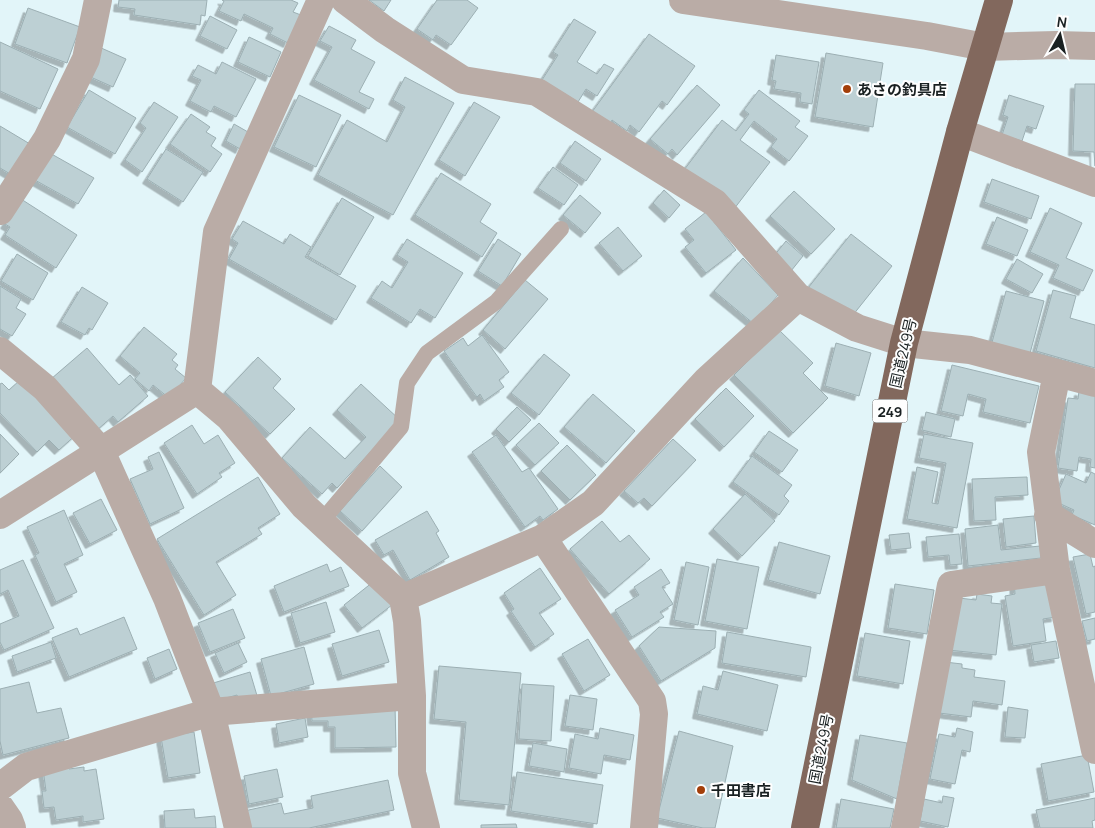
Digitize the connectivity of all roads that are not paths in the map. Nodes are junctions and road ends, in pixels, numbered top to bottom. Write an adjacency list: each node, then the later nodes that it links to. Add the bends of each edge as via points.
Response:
1 (98, 0): 10 (street, via 86,60 47,139)
2 (321, 0): 17 (street, via 217,232)
3 (345, 0): 12 (street, via 463,80 537,92 715,203)
4 (682, 0): 7 (street)
5 (999, 0): 7 (highway, 国道249号 / 249)
6 (1095, 46): 7 (street)
7 (985, 47): 8 (highway, 国道249号 / 249)
8 (960, 132): 9 (street); 13 (highway, 国道249号 / 249)
9 (1095, 183)
10 (0, 211)
11 (561, 229): 21 (lane, via 496,302 427,353 407,383 401,427)
12 (798, 297): 13 (street, via 857,328); 22 (street, via 707,380 593,503)
13 (904, 343): 15 (street, via 970,350); 35 (highway, 国道249号 / 249)
14 (0, 351): 18 (street, via 45,388)
15 (1057, 373): 16 (street); 20 (street, via 1041,452)
16 (1095, 383)
17 (197, 390): 18 (street); 21 (street, via 229,416)
18 (101, 451): 19 (street); 27 (street, via 167,598)
19 (0, 515)
20 (1048, 515): 23 (street); 24 (street)
21 (321, 522): 25 (street)
22 (544, 538): 25 (street); 34 (street, via 652,701 654,714)
23 (1095, 544)
24 (1056, 570): 28 (street); 36 (street, via 951,584)
25 (403, 598): 26 (street)
26 (412, 696): 27 (street); 33 (street, via 412,773)
27 (211, 712): 29 (street, via 26,767); 32 (street)
28 (1095, 750)
29 (0, 787)
30 (0, 807): 31 (street)
31 (12, 828)
32 (238, 828)
33 (426, 828)
34 (644, 828)
35 (806, 828)
36 (905, 828)

